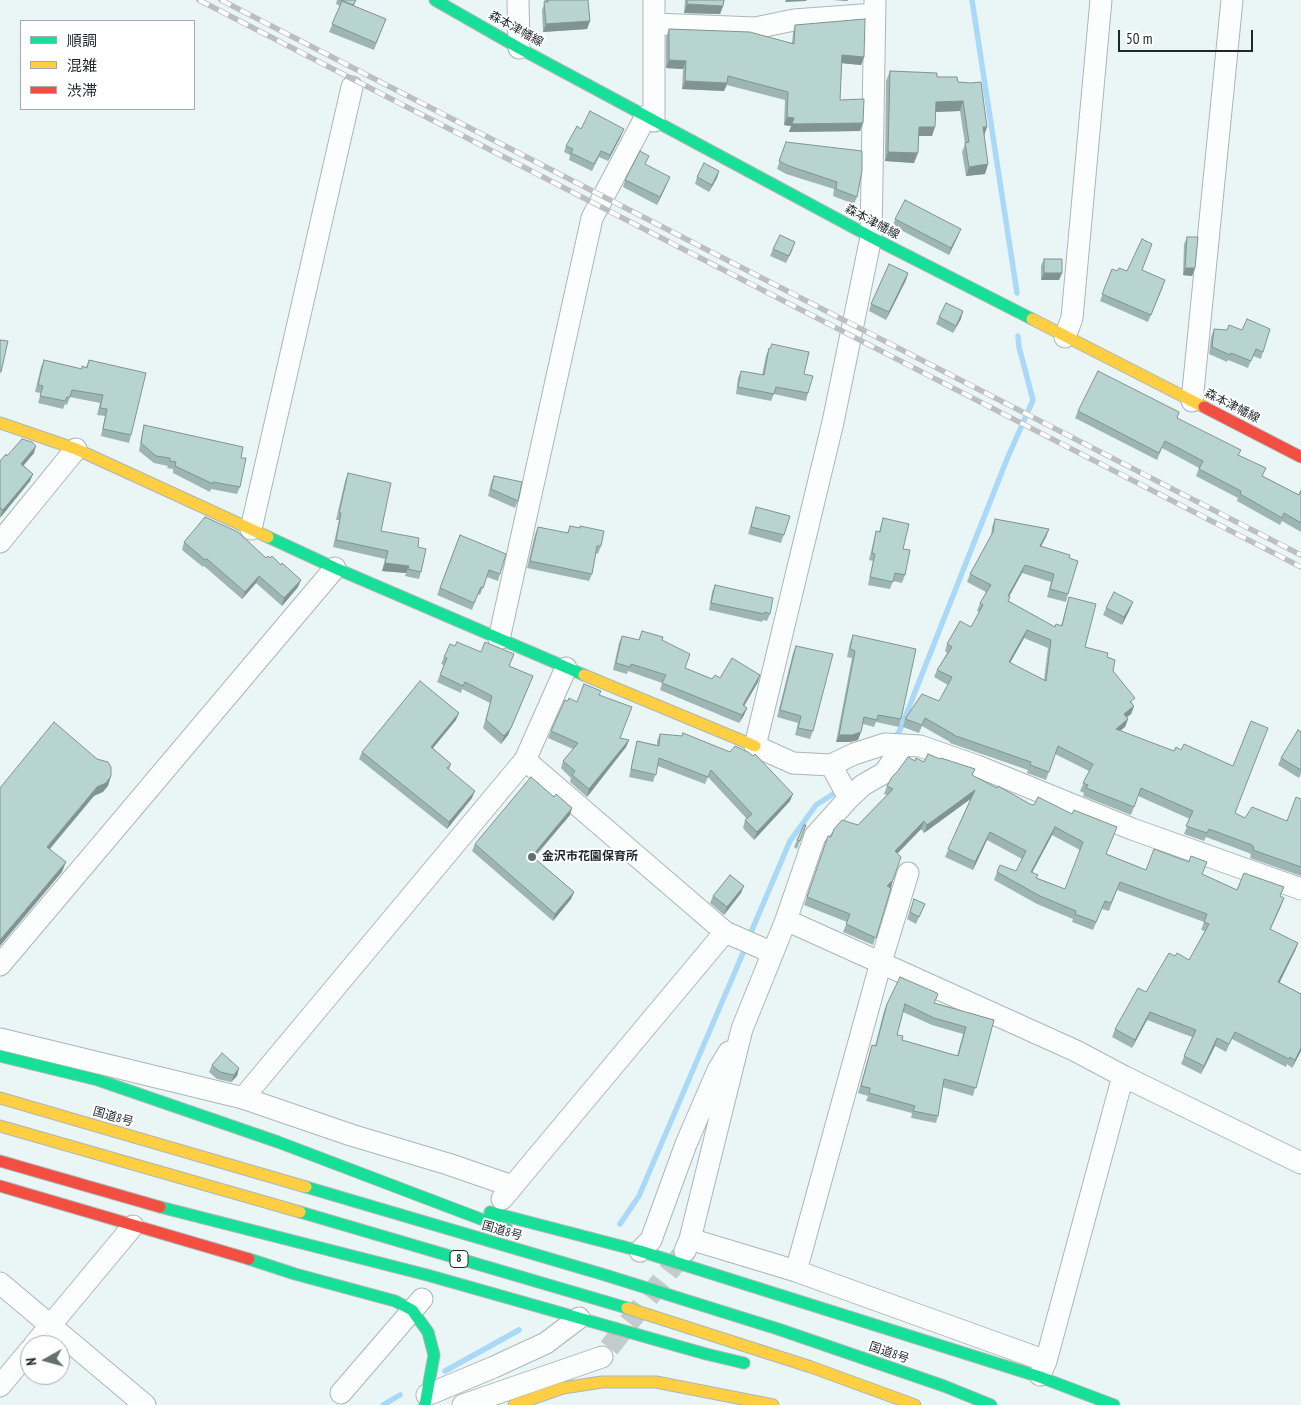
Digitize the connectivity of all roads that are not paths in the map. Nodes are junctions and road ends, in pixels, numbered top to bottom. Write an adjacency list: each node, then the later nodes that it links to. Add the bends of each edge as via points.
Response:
1 (435, 0): 8 (main road, 森本津幡線)
2 (518, 0): 8 (street)
3 (654, 0): 7 (street)
4 (1101, 0): 12 (street, via 1072,318)
5 (1232, 0): 13 (street)
6 (875, 7): 7 (street, via 755,28); 11 (street)
7 (654, 24): 10 (street)
8 (519, 48): 10 (main road, 森本津幡線)
9 (352, 86): 17 (street)
10 (650, 118): 11 (main road, 森本津幡線); 20 (street, via 592,218)
11 (870, 237): 12 (main road, 森本津幡線); 23 (street, via 833,422)
12 (1065, 337): 13 (main road, 森本津幡線)
13 (1192, 401): 16 (main road, 森本津幡線)
14 (0, 423): 15 (main road)
15 (76, 449): 17 (main road); 18 (street)
16 (1301, 457)
17 (250, 529): 19 (main road)
18 (0, 542)
19 (335, 568): 20 (main road); 32 (street)
20 (499, 639): 21 (main road)
21 (566, 668): 23 (main road); 24 (street)
22 (895, 745): 25 (street, via 854,754); 25 (street, via 884,773 863,786); 27 (street, via 920,746 977,766 1132,829)
23 (755, 746): 25 (street)
24 (525, 760): 29 (street); 38 (street)
25 (842, 784): 28 (street, via 815,836)
26 (908, 873): 31 (street)
27 (1301, 889)
28 (786, 920): 30 (street); 31 (street)
29 (738, 939): 30 (street); 38 (street, via 507,1192 448,1164)
30 (773, 953): 33 (street)
31 (881, 962): 36 (street, via 1076,1051); 47 (street)
32 (0, 965)
33 (742, 1030): 46 (street, via 718,1070 686,1144 651,1240); 47 (street, via 687,1245)
34 (0, 1039): 38 (street)
35 (0, 1056): 43 (main road, via 98,1080 278,1142)
36 (1123, 1076): 41 (street); 59 (street)
37 (0, 1098): 63 (main road, 国道8号 / 8, via 605,1275 778,1329)
38 (243, 1098)
39 (0, 1126): 58 (main road, 8, via 598,1298)
40 (0, 1162): 51 (main road)
41 (1301, 1163)
42 (0, 1186): 44 (main road)
43 (416, 1196): 45 (main road); 46 (main road, via 430,1193 508,1218)
44 (133, 1226): 50 (main road, via 295,1274); 52 (street)
45 (515, 1232)
46 (640, 1251): 59 (main road)
47 (796, 1271): 59 (street)
48 (0, 1283): 52 (street)
49 (712, 1296): 54 (main road)
50 (417, 1305): 64 (street); 65 (main road, via 434,1355)
51 (579, 1318): 57 (main road); 65 (street, via 546,1342)
52 (50, 1326): 53 (street); 66 (street)
53 (42, 1335)
54 (852, 1342)
55 (20, 1362): 62 (street)
56 (918, 1364): 63 (main road)
57 (753, 1365)
58 (811, 1367): 60 (main road); 70 (main road, 8)
59 (1043, 1369): 72 (main road)
60 (781, 1372)
61 (591, 1384): 67 (street, via 605,1353); 68 (main road, via 563,1388); 69 (main road, via 656,1382)
62 (0, 1386)
63 (944, 1386): 71 (main road, 国道8号 / 8)
64 (341, 1393)
65 (426, 1400)
66 (145, 1405)
67 (464, 1405)
68 (514, 1405)
69 (773, 1405)
70 (915, 1405)
71 (991, 1405)
72 (1114, 1405)

